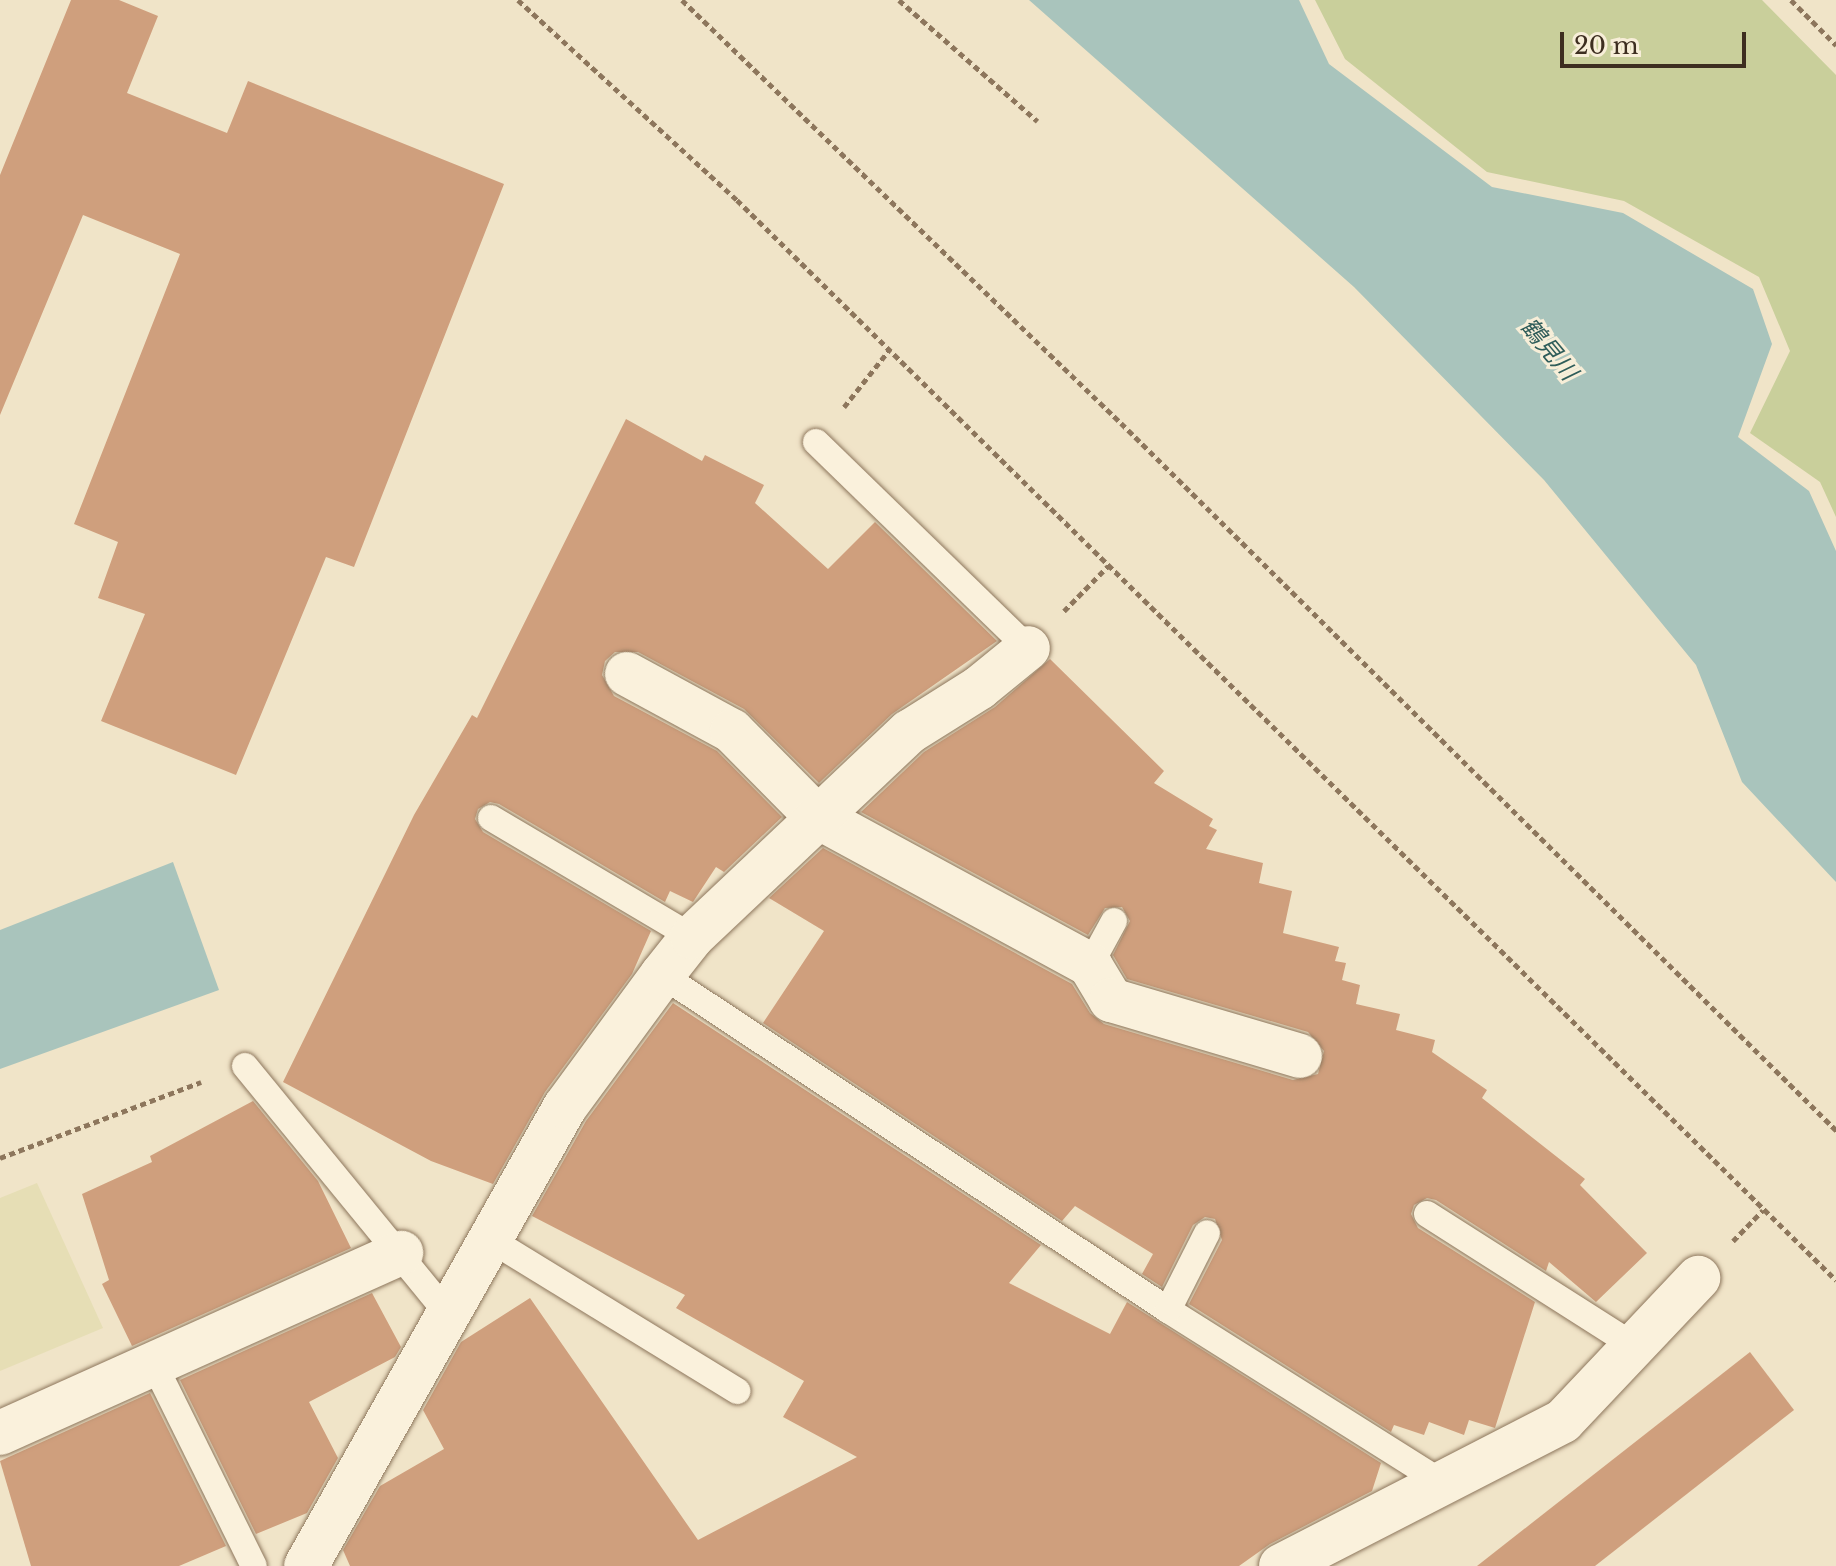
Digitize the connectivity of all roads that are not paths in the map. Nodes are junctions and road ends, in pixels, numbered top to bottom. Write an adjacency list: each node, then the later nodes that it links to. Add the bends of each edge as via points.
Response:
1 (816, 442): 2 (lane)
2 (1028, 648): 4 (street, via 979,688 909,732)
3 (627, 674): 4 (street, via 732,731)
4 (816, 816): 7 (street); 8 (street)
5 (491, 818): 7 (lane)
6 (1114, 921): 8 (lane)
7 (692, 937): 9 (street)
8 (1090, 965): 10 (street, via 1111,1000)
9 (662, 975): 14 (street, via 565,1107); 17 (lane)
10 (1300, 1056)
11 (245, 1066): 15 (lane)
12 (1427, 1214): 19 (lane)
13 (1207, 1233): 17 (lane)
14 (491, 1240): 18 (street); 21 (lane)
15 (401, 1253): 18 (lane); 20 (street)
16 (1698, 1278): 19 (street)
17 (1168, 1310): 23 (lane)
18 (447, 1313): 25 (street)
19 (1631, 1344): 23 (street, via 1563,1421)
20 (154, 1364): 22 (street); 24 (lane)
21 (737, 1391)
22 (0, 1433)
23 (1443, 1483): 26 (street)
24 (254, 1566)
25 (306, 1566)
26 (1281, 1566)

